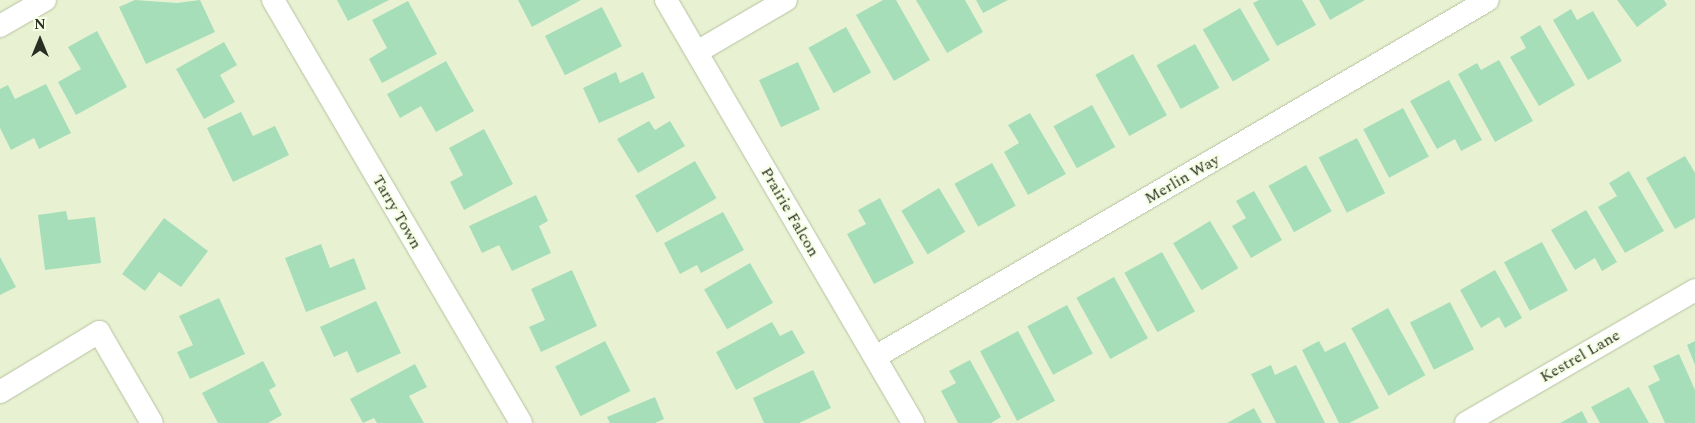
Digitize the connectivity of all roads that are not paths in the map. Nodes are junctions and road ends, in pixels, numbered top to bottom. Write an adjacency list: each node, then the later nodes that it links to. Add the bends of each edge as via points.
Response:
1 (44, 0): 6 (street)
2 (273, 0): 12 (street, Tarry Town)
3 (666, 0): 7 (street, Prairie Falcon)
4 (786, 0): 7 (street)
5 (1488, 0): 9 (street, Merlin Way)
6 (0, 26)
7 (697, 52): 9 (street, Prairie Falcon)
8 (1695, 290): 14 (street, Kestrel Lane)
9 (875, 357): 13 (street, Prairie Falcon)
10 (0, 392): 11 (street, via 99,332)
11 (152, 423)
12 (521, 423)
13 (913, 423)
14 (1466, 423)

